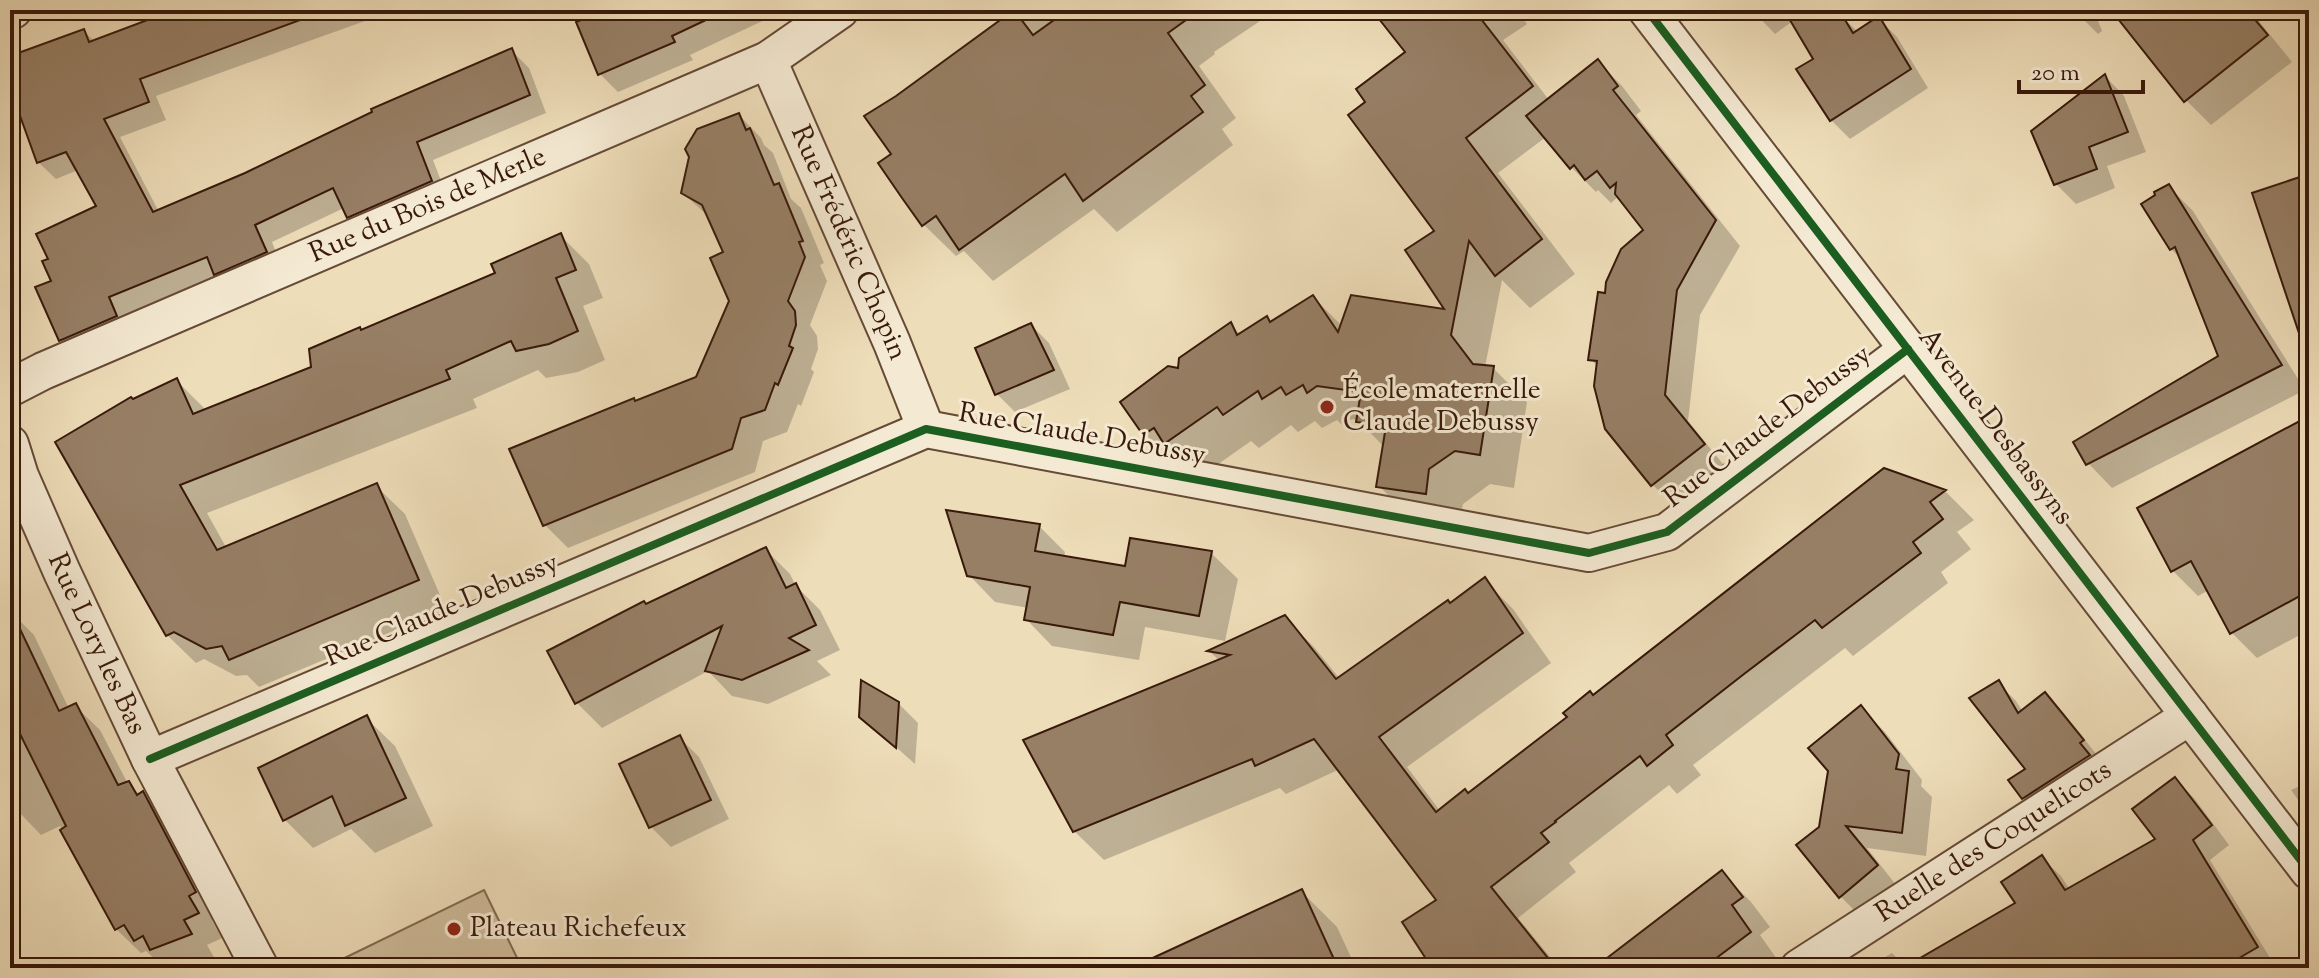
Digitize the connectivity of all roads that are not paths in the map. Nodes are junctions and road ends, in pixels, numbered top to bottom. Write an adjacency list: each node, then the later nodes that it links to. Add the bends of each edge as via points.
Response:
1 (840, 10): 3 (street, Rue du Bois de Merle)
2 (1647, 10): 4 (street, Avenue Desbassyns)
3 (768, 60): 5 (street, Rue du Bois de Merle); 6 (street, Rue Frédéric Chopin)
4 (1908, 349): 6 (street, Rue Claude Debussy, via 1667,532 1589,553); 8 (street, Avenue Desbassyns)
5 (10, 388)
6 (926, 429): 9 (street, Rue Claude Debussy)
7 (13, 467): 9 (street, Rue Lory les Bas)
8 (2190, 716): 10 (street, Avenue Desbassyns); 12 (street, Ruelle des Coquelicots)
9 (150, 759): 11 (street, Rue Lory les Bas)
10 (2309, 871)
11 (260, 968)
12 (1799, 968)

